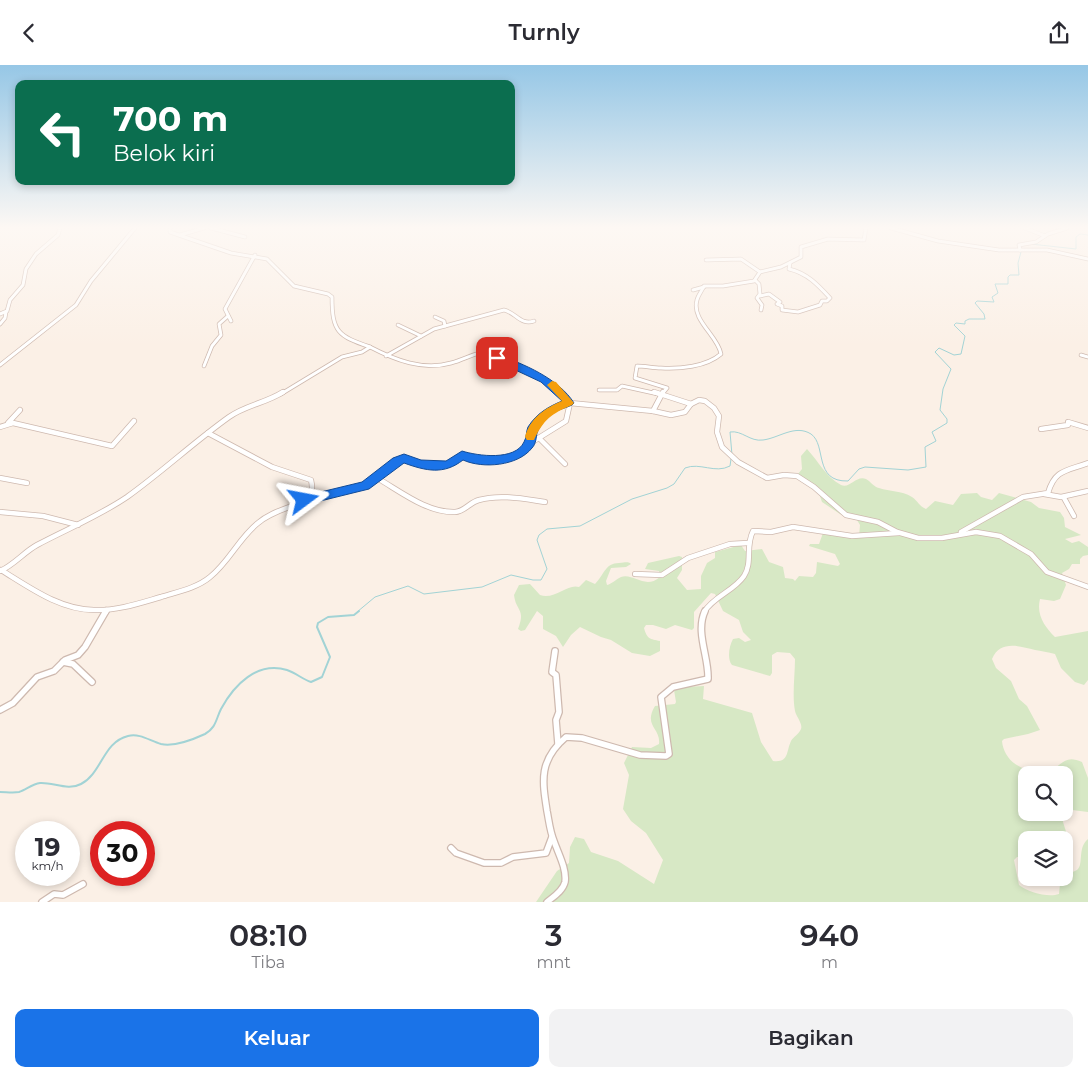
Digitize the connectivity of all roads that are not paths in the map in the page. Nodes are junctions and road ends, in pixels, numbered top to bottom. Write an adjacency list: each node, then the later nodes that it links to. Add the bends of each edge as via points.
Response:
1 (27, 267): 14 (street, via 23,285 10,300)
2 (103, 267): 28 (street, via 76,305)
3 (248, 267): 16 (street, via 225,309)
4 (274, 267): 24 (street, via 294,286 328,294 332,298 330,306 334,320 342,335)
5 (753, 267): 8 (street)
6 (776, 267): 8 (street)
7 (789, 267): 12 (street, via 818,285 830,298 828,301 797,313 782,310 782,306 777,304 780,301 771,295)
8 (760, 272): 9 (street)
9 (755, 280): 10 (street); 12 (street, via 759,284)
10 (704, 287): 11 (street); 30 (street, via 696,305 702,323 720,347 719,356 683,367 662,369 637,365)
11 (693, 290)
12 (760, 295): 13 (street, via 757,298 762,305)
13 (761, 310)
14 (6, 312): 15 (street); 20 (street)
15 (0, 314)
16 (228, 316): 18 (street); 29 (street, via 219,324 221,335 212,346)
17 (435, 317): 22 (street, via 444,321)
18 (231, 321)
19 (534, 321): 22 (street, via 519,320 504,310)
20 (0, 324)
21 (398, 325): 23 (street)
22 (445, 326): 23 (street)
23 (421, 336): 26 (street)
24 (370, 347): 26 (street); 43 (street, via 362,354 347,354 269,401 249,405)
25 (1081, 355): 27 (street)
26 (386, 356): 34 (street, via 400,361 442,365 492,351 499,361 545,380)
27 (1088, 357)
28 (0, 365)
29 (204, 366)
30 (635, 378): 31 (street); 33 (street, via 666,387)
31 (630, 388): 32 (street, via 622,386 618,390); 33 (street)
32 (599, 391)
33 (661, 395): 35 (street); 37 (street)
34 (569, 403): 37 (street); 44 (street, via 566,421); 45 (street, via 548,411 532,429)
35 (691, 404): 37 (street, via 685,412 676,415); 59 (street, via 705,401 717,412 722,447 757,475 767,478 797,476 846,515 878,522)
36 (20, 410): 39 (street)
37 (654, 411)
38 (134, 421): 39 (street, via 112,446)
39 (8, 423): 40 (street)
40 (0, 427)
41 (1088, 428): 42 (street, via 1068,423)
42 (1041, 429)
43 (208, 433): 53 (street, via 272,467 311,480 311,493); 58 (street, via 128,496)
44 (540, 438): 45 (street); 47 (street)
45 (529, 445): 49 (street, via 508,458 472,459 462,455 448,465 421,465 404,458)
46 (1088, 463): 52 (street, via 1058,474)
47 (565, 464)
48 (0, 478): 50 (street)
49 (377, 478): 53 (street, via 365,486); 55 (street, via 428,506 455,512 476,501 489,499)
50 (27, 483)
51 (1088, 491): 54 (street)
52 (1044, 495): 54 (street); 60 (street, via 1024,497)
53 (307, 499): 65 (street, via 273,512 257,523 205,581)
54 (1064, 499): 57 (street)
55 (545, 502)
56 (0, 511): 58 (street, via 44,516)
57 (1074, 516)
58 (78, 525): 62 (street, via 35,546)
59 (903, 533): 60 (street, via 918,539); 61 (street, via 852,536 796,527 771,532 755,529)
60 (959, 534): 64 (street, via 976,532 1000,536 1031,553 1046,572)
61 (748, 543): 63 (street, via 730,544 688,559 662,575); 70 (street, via 748,570 741,581 719,595 702,618 708,679 673,687 661,697 669,754 640,755 569,737)
62 (1, 570): 65 (street, via 66,605)
63 (635, 574)
64 (1088, 587)
65 (107, 610): 67 (street, via 83,650)
66 (555, 651): 70 (street, via 552,672 556,675 558,693)
67 (63, 662): 68 (street, via 73,664); 69 (street, via 54,671 37,677 13,703)
68 (92, 682)
69 (0, 710)
70 (558, 744): 71 (street, via 546,761 542,776)
71 (552, 837): 72 (street, via 546,853 513,857 501,863 480,863); 75 (street, via 566,881 561,891)
72 (451, 848)
73 (83, 884): 74 (street, via 64,895 54,894)
74 (42, 902)
75 (547, 902)

